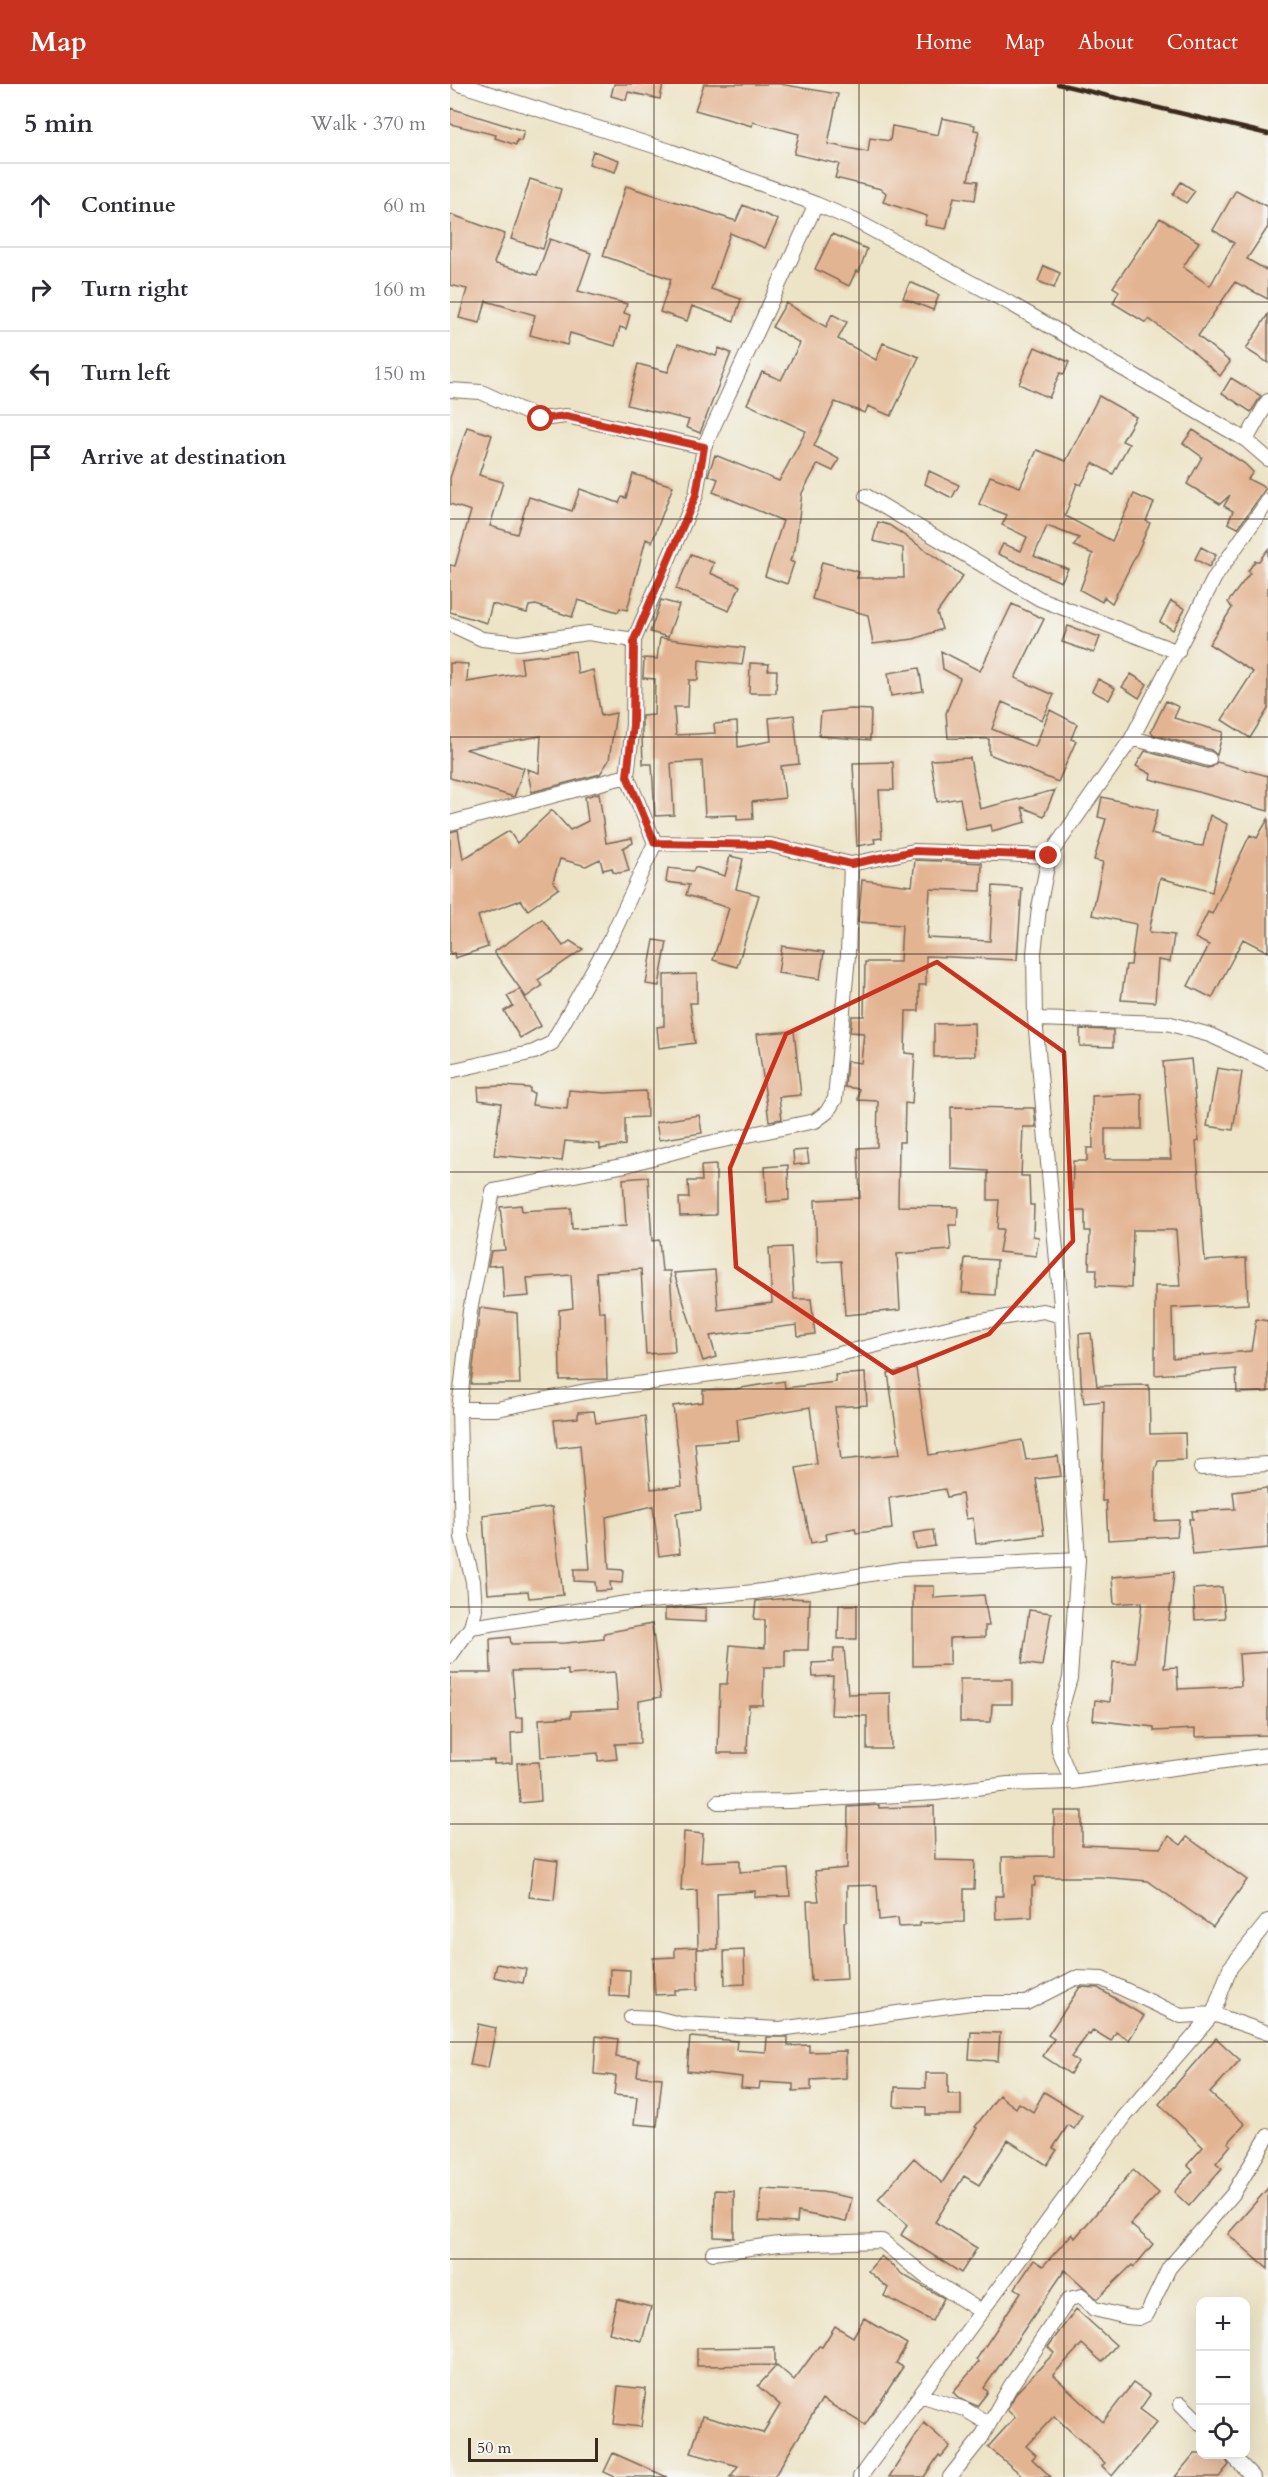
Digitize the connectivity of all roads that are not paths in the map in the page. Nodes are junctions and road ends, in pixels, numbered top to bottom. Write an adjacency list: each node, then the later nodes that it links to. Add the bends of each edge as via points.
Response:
1 (459, 84): 2 (street)
2 (816, 204): 5 (street, via 945,268); 6 (street)
3 (450, 390): 6 (street, via 480,392 541,419 566,416)
4 (1268, 401): 5 (street)
5 (1246, 440): 7 (street)
6 (704, 447): 11 (street, via 696,495)
7 (1268, 459)
8 (866, 496): 12 (street, via 1040,599)
9 (1268, 501): 12 (street, via 1215,577)
10 (450, 624): 11 (street, via 482,639 518,643 588,633)
11 (634, 640): 15 (street, via 633,725)
12 (1178, 652): 13 (street)
13 (1132, 738): 14 (street); 18 (street)
14 (1209, 759)
15 (627, 776): 16 (street); 17 (street)
16 (450, 823)
17 (655, 843): 19 (street, via 770,845); 22 (street, via 610,938 552,1043 534,1052)
18 (1049, 856): 19 (street, via 914,851); 20 (street, via 1035,933)
19 (851, 864): 24 (street, via 848,955 834,1099 827,1112 815,1121 493,1191 470,1311)
20 (1035, 1019): 21 (street, via 1167,1023 1210,1035); 23 (street)
21 (1268, 1062)
22 (450, 1071)
23 (1062, 1316): 24 (street, via 1042,1311 964,1324 814,1360 586,1391 497,1409); 27 (street)
24 (459, 1409): 28 (street, via 462,1537 473,1581 475,1610)
25 (1268, 1464): 26 (street)
26 (1201, 1468)
27 (1078, 1560): 28 (street, via 902,1569 755,1592 627,1603); 31 (street, via 1070,1678 1057,1723 1059,1751)
28 (471, 1627): 29 (street)
29 (451, 1653)
30 (1268, 1755): 31 (street)
31 (1071, 1782): 32 (street, via 1008,1784 936,1793)
32 (718, 1802)
33 (1268, 1921): 34 (street, via 1230,1968)
34 (1213, 2014): 35 (street, via 1181,2016 1102,1979 1075,1978 1026,2003 971,2003 780,2029 680,2024); 36 (street); 39 (street, via 1125,2116)
35 (631, 2017)
36 (1268, 2033)
37 (1268, 2136): 43 (street, via 1233,2194 1169,2268 1147,2313 1127,2318 1094,2309 1082,2296 1070,2299)
38 (713, 2253): 39 (street, via 779,2244 882,2241 925,2276)
39 (982, 2312): 40 (street)
40 (920, 2396): 43 (street, via 964,2409); 45 (street)
41 (1181, 2404): 42 (street)
42 (1196, 2419)
43 (989, 2424): 46 (street)
44 (1236, 2459): 47 (street)
45 (860, 2477)
46 (950, 2477)
47 (1253, 2477)

